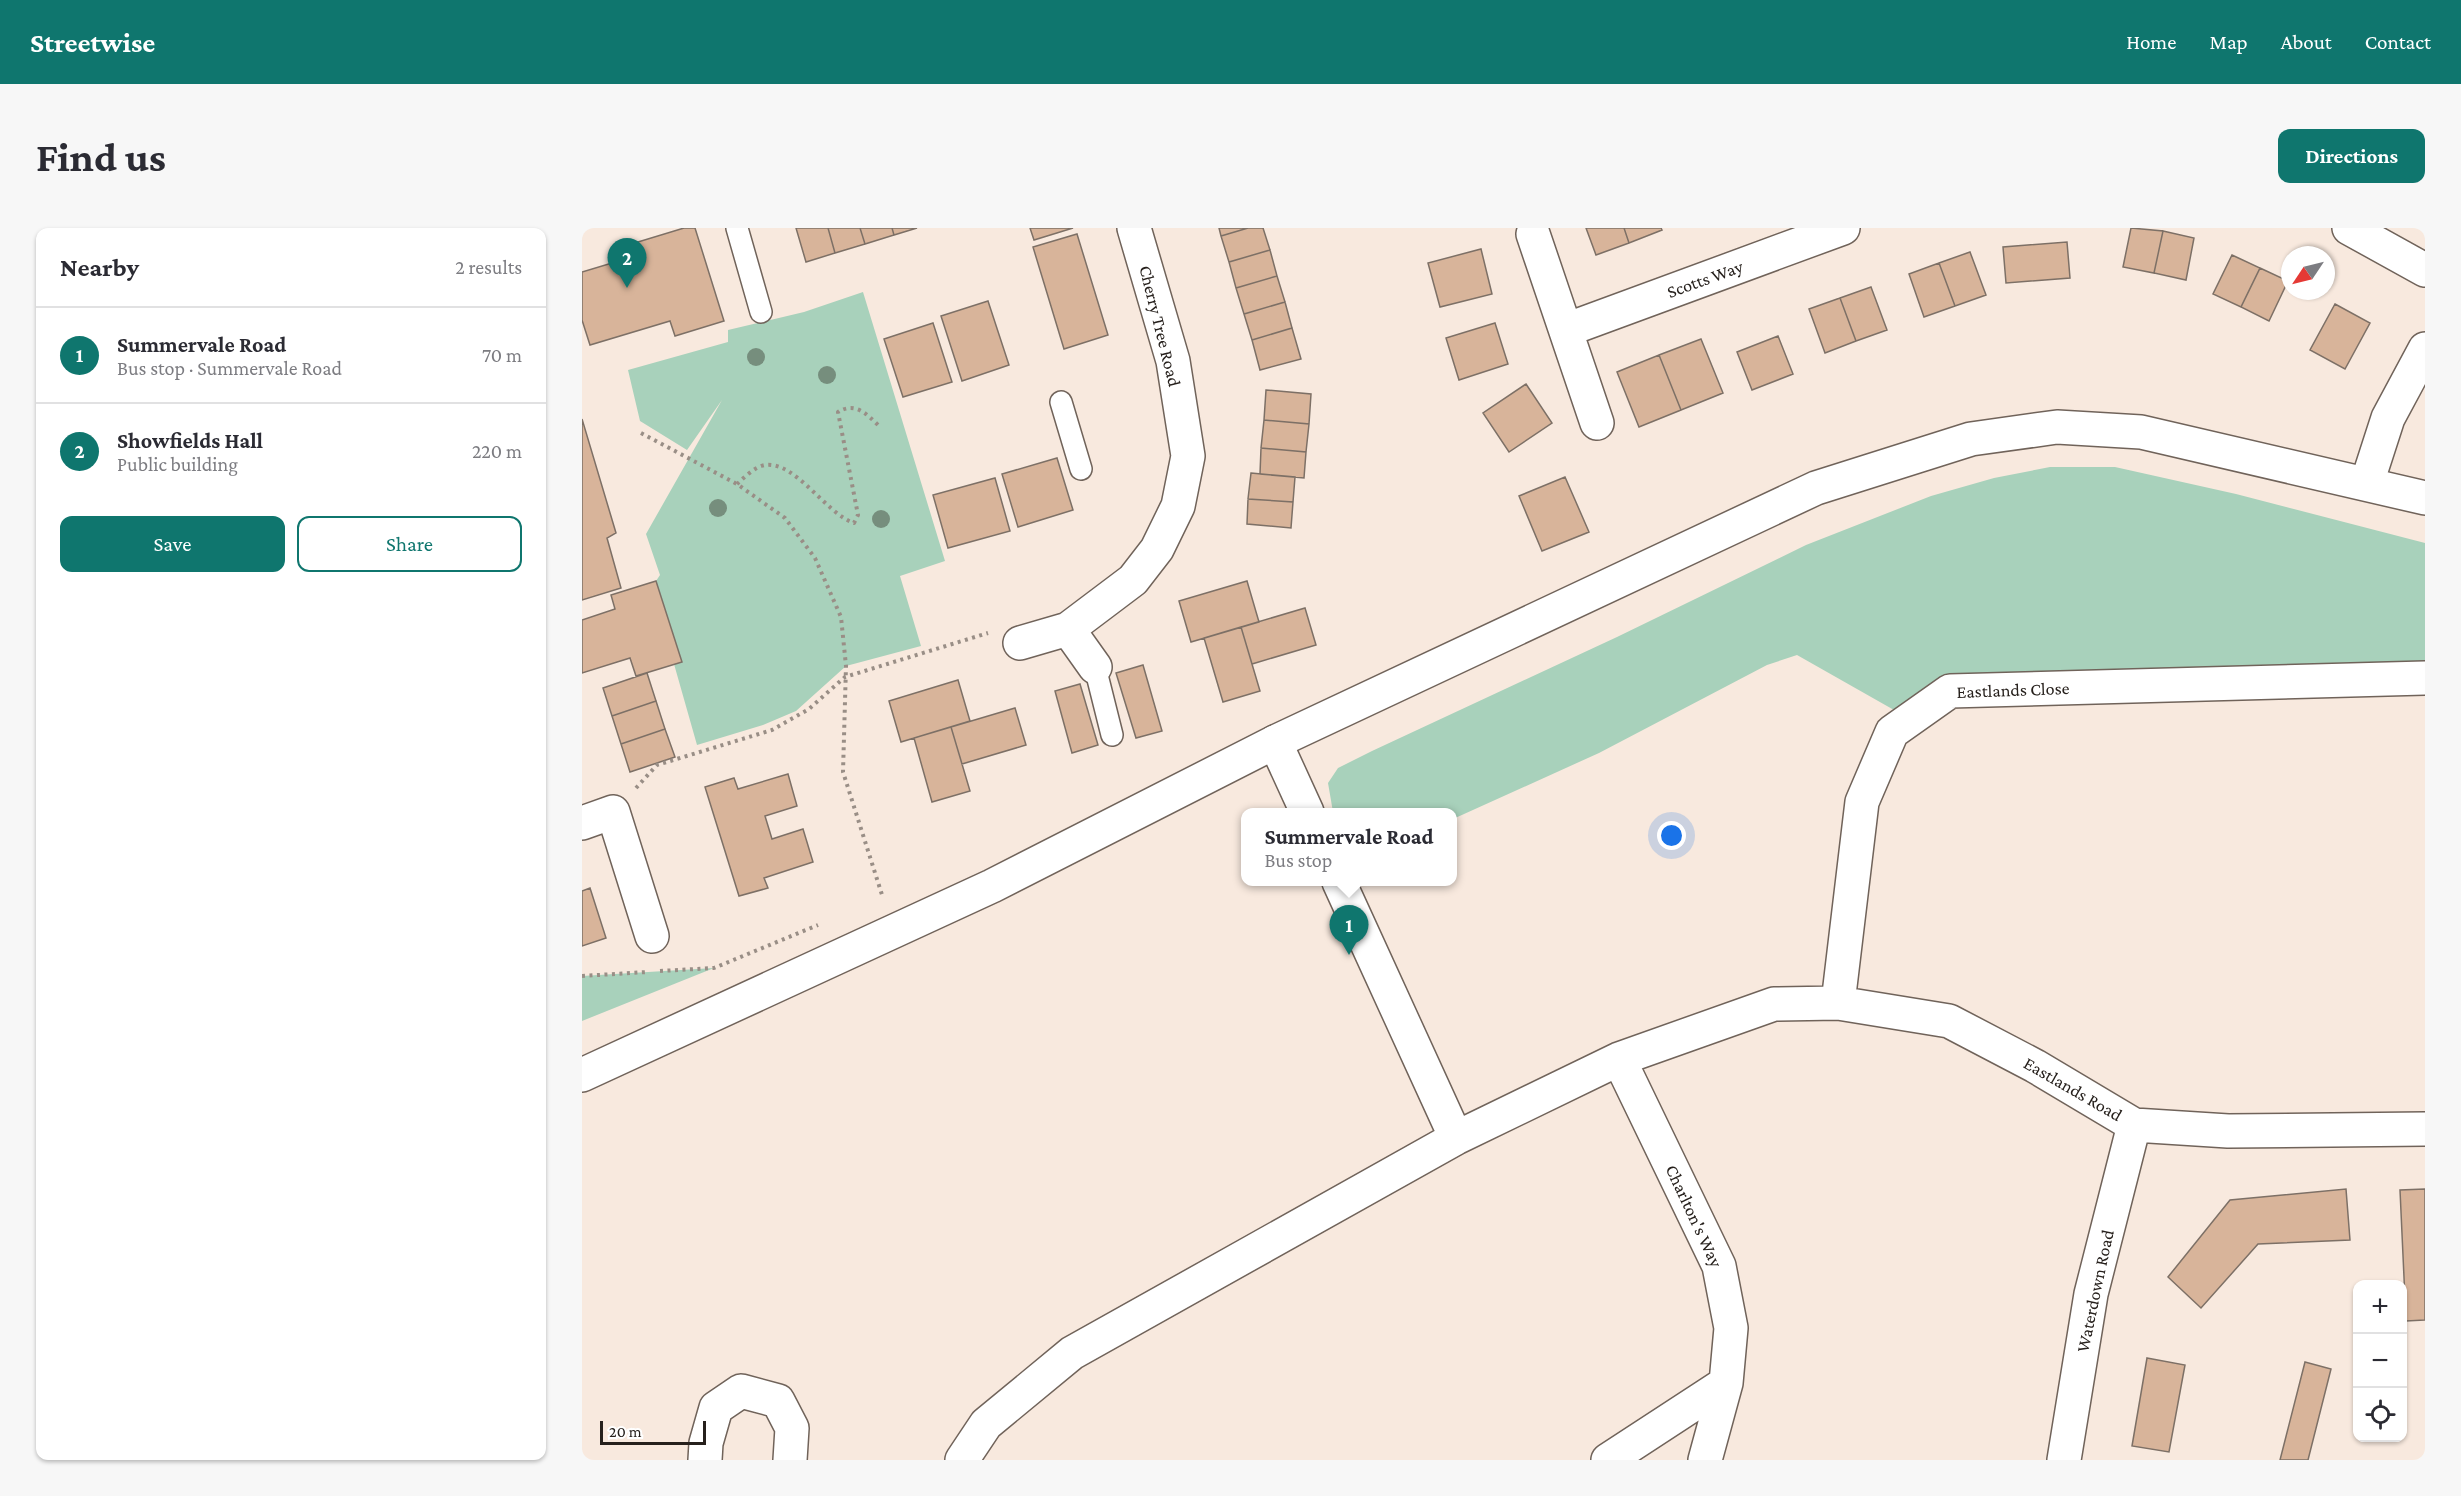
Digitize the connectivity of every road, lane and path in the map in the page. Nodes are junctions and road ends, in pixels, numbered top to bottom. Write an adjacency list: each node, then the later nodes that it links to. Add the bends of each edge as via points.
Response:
1 (737, 228): 7 (lane)
2 (1134, 228): 18 (main road, Cherry Tree Road, via 1173,361 1188,456 1178,506 1156,549 1133,580)
3 (1843, 228): 8 (main road, Scotts Way)
4 (2349, 228): 6 (main road)
5 (1533, 234): 8 (main road)
6 (2425, 270)
7 (761, 312)
8 (1566, 330): 11 (main road)
9 (2425, 349): 15 (main road, via 2388,418)
10 (1061, 402): 14 (lane)
11 (1598, 423)
12 (879, 426): 16 (path, via 855,407 838,412 858,515 854,524 843,520 782,468 765,465)
13 (641, 433): 16 (path)
14 (1081, 469)
15 (2367, 483): 17 (main road); 24 (main road, via 2141,432 2057,427 1971,439 1816,488)
16 (737, 484): 21 (path, via 785,518 815,558 841,617)
17 (2425, 498)
18 (1068, 629): 19 (main road, Cherry Tree Road); 20 (main road)
19 (1020, 643): 21 (path, via 1001,629)
20 (1095, 667): 23 (lane)
21 (844, 677): 26 (path, via 809,709 772,730 657,765); 29 (path, via 843,772 884,897)
22 (2425, 678): 33 (main road, Eastlands Close, via 1950,692 1892,732 1863,802)
23 (1112, 735)
24 (1275, 742): 25 (main road); 35 (main road, via 992,886)
25 (1305, 808)
26 (613, 812): 27 (main road); 31 (main road)
27 (582, 823)
28 (1341, 886): 38 (main road)
29 (874, 902)
30 (820, 924): 32 (path, via 714,968)
31 (652, 936)
32 (582, 976)
33 (1838, 1003): 34 (main road, Eastlands Road, via 1774,1004); 36 (main road, Eastlands Road, via 1949,1021)
34 (1619, 1059): 38 (main road, Eastlands Road); 39 (main road, Charlton's Way, via 1719,1266 1731,1328)
35 (582, 1075)
36 (2134, 1125): 37 (main road, Eastlands Road, via 2228,1131); 45 (main road, Waterdown Road, via 2091,1294)
37 (2425, 1129)
38 (1456, 1138): 42 (main road, Eastlands Road, via 1072,1353 986,1424)
39 (1726, 1383): 43 (main road); 44 (main road, Charlton's Way)
40 (705, 1460): 41 (main road, via 716,1408 741,1390 778,1401 792,1428)
41 (790, 1460)
42 (962, 1460)
43 (1608, 1460)
44 (1705, 1460)
45 (2064, 1460)

